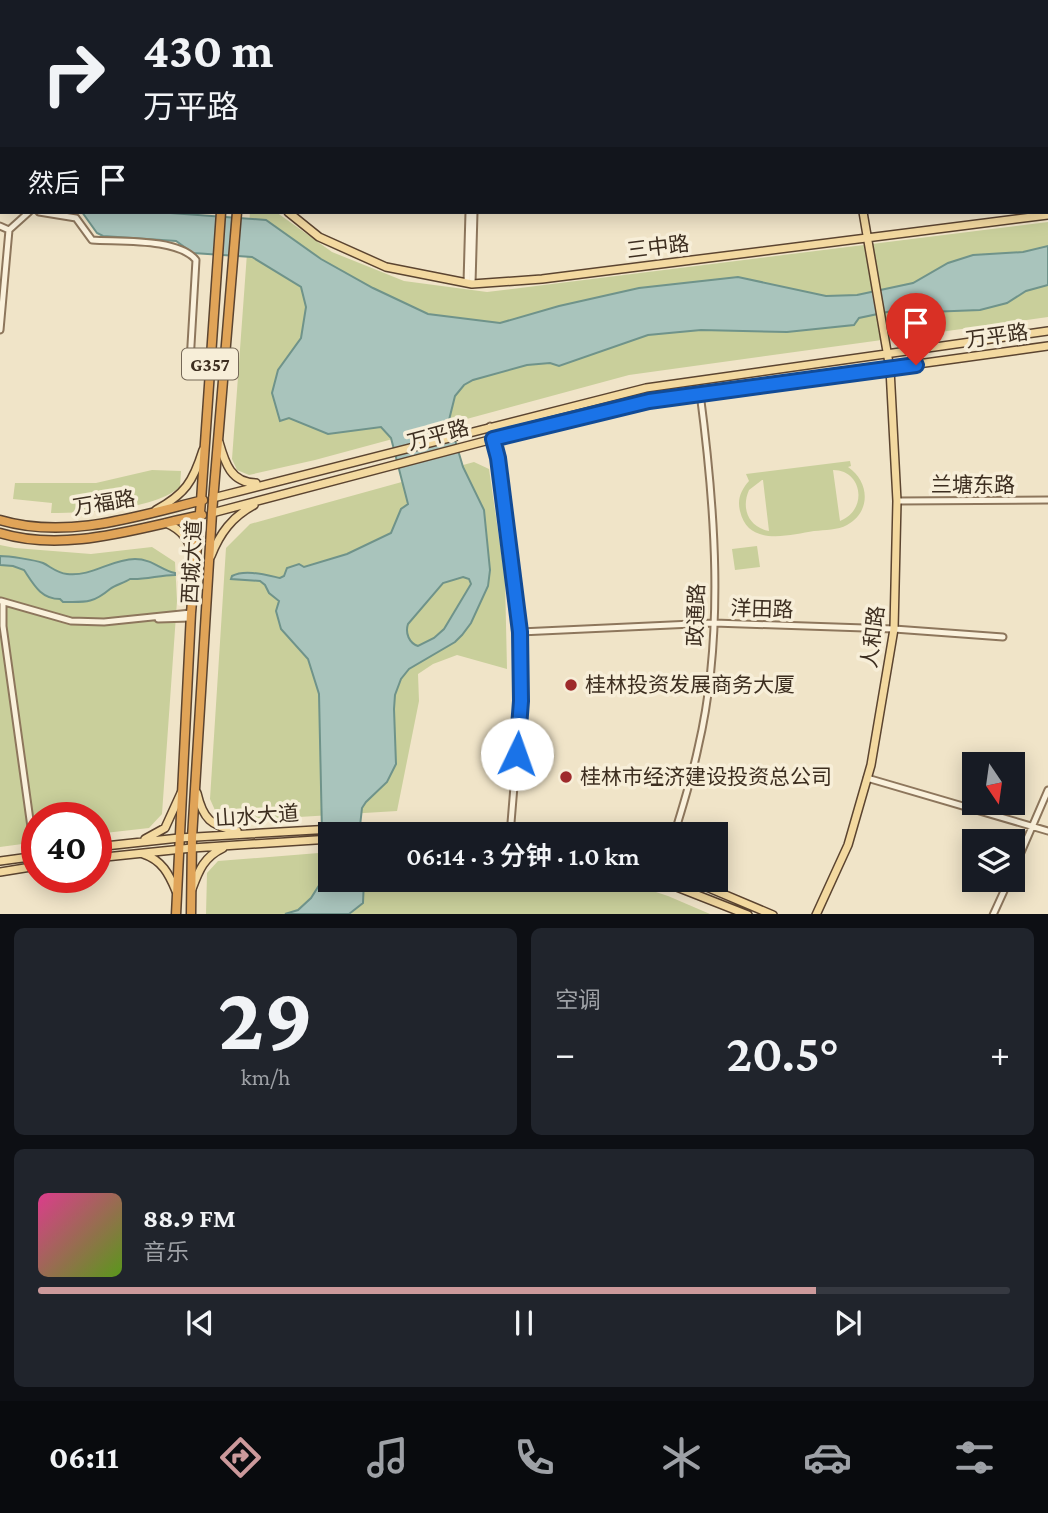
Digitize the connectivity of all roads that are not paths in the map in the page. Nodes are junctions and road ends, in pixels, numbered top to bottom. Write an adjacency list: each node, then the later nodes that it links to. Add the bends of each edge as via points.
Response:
1 (27, 214): 10 (street)
2 (51, 214): 17 (street, via 76,218 92,240 175,246 193,256)
3 (221, 214): 23 (highway, 西城大道 / G357)
4 (237, 214): 21 (highway, 西城大道 / G357)
5 (290, 214): 12 (main road, 三中路, via 319,237 386,267)
6 (472, 214): 12 (street)
7 (863, 214): 11 (main road, 人和路)
8 (1048, 215): 11 (main road, 三中路)
9 (0, 226): 10 (street)
10 (9, 230): 13 (street)
11 (867, 238): 12 (main road, 三中路, via 542,279); 16 (main road, 人和路)
12 (469, 283)
13 (0, 330)
14 (1048, 331): 16 (main road, 万平路)
15 (1048, 346): 18 (main road, 万平路)
16 (888, 354): 18 (main road, 人和路); 20 (main road, 万平路, via 646,388)
17 (190, 362)
18 (890, 369): 19 (main road, 万平路); 29 (main road, 人和路)
19 (701, 393): 22 (main road, 万平路); 40 (street, 政通路, via 710,463)
20 (490, 426): 22 (street); 24 (main road, 万平路)
21 (218, 439): 24 (main road, via 232,475); 25 (highway, 西城大道 / G357)
22 (493, 439): 26 (main road, 万平路); 42 (street)
23 (205, 443): 27 (highway, 西城大道 / G357); 30 (main road, via 187,488)
24 (268, 484): 25 (main road, 万平路)
25 (213, 498): 27 (highway, 万福路); 31 (highway, 西城大道 / G357)
26 (264, 499): 31 (main road, 万平路); 37 (main road, via 231,520)
27 (201, 500): 30 (highway, 万福路); 32 (highway, 西城大道 / G357)
28 (1048, 500): 29 (street, 兰塘东路)
29 (897, 501): 41 (main road, 人和路)
30 (149, 513): 33 (highway, 万福路, via 51,528)
31 (212, 513): 32 (highway, 万福路); 37 (highway, 西城大道)
32 (200, 515): 34 (highway, 万福路); 36 (highway, 西城大道)
33 (0, 520)
34 (166, 523): 35 (highway, 万福路, via 87,538 50,540); 36 (main road, via 187,537)
35 (0, 533)
36 (195, 560): 39 (highway, 西城大道)
37 (209, 560): 45 (highway, 西城大道)
38 (1, 603): 39 (street, via 71,621); 48 (street)
39 (190, 615): 47 (highway, 西城大道)
40 (714, 623): 41 (street, 洋田路); 42 (street, 洋田路); 50 (street, 政通路, via 699,746)
41 (894, 629): 43 (street, 洋田路); 44 (main road, 人和路)
42 (520, 632): 49 (street, via 521,701)
43 (1003, 637)
44 (867, 778): 51 (street); 79 (main road, 人和路, via 848,845)
45 (196, 790): 54 (main road, via 214,826); 56 (highway, 西城大道)
46 (1048, 790): 51 (street)
47 (181, 792): 55 (highway, 西城大道); 58 (main road, via 165,828)
48 (28, 802)
49 (511, 822)
50 (678, 822)
51 (1034, 826): 53 (street); 61 (street)
52 (318, 829): 54 (main road, 山水大道)
53 (1048, 831)
54 (248, 833): 56 (main road, 山水大道)
55 (179, 838): 56 (main road, 山水大道); 58 (main road, 山水大道); 63 (highway, 西城大道)
56 (192, 838): 62 (highway, 西城大道)
57 (318, 840): 59 (main road, 山水大道)
58 (138, 842): 60 (main road, 山水大道)
59 (237, 844): 62 (main road, 山水大道); 74 (main road, via 206,858)
60 (112, 845)
61 (1025, 845)
62 (192, 848): 63 (main road, 山水大道); 74 (highway, 西城大道)
63 (178, 849): 64 (main road, 山水大道); 70 (highway, 西城大道)
64 (139, 853): 65 (main road, 山水大道); 70 (main road, via 163,865)
65 (112, 856)
66 (21, 858): 67 (main road)
67 (0, 861)
68 (21, 869): 69 (main road)
69 (0, 872)
70 (176, 891): 75 (highway, 西城大道)
71 (690, 892): 77 (main road)
72 (718, 892): 78 (main road)
73 (1004, 892): 80 (street)
74 (190, 893): 76 (highway, 西城大道)
75 (176, 914)
76 (191, 914)
77 (745, 914)
78 (771, 914)
79 (816, 914)
80 (993, 914)

